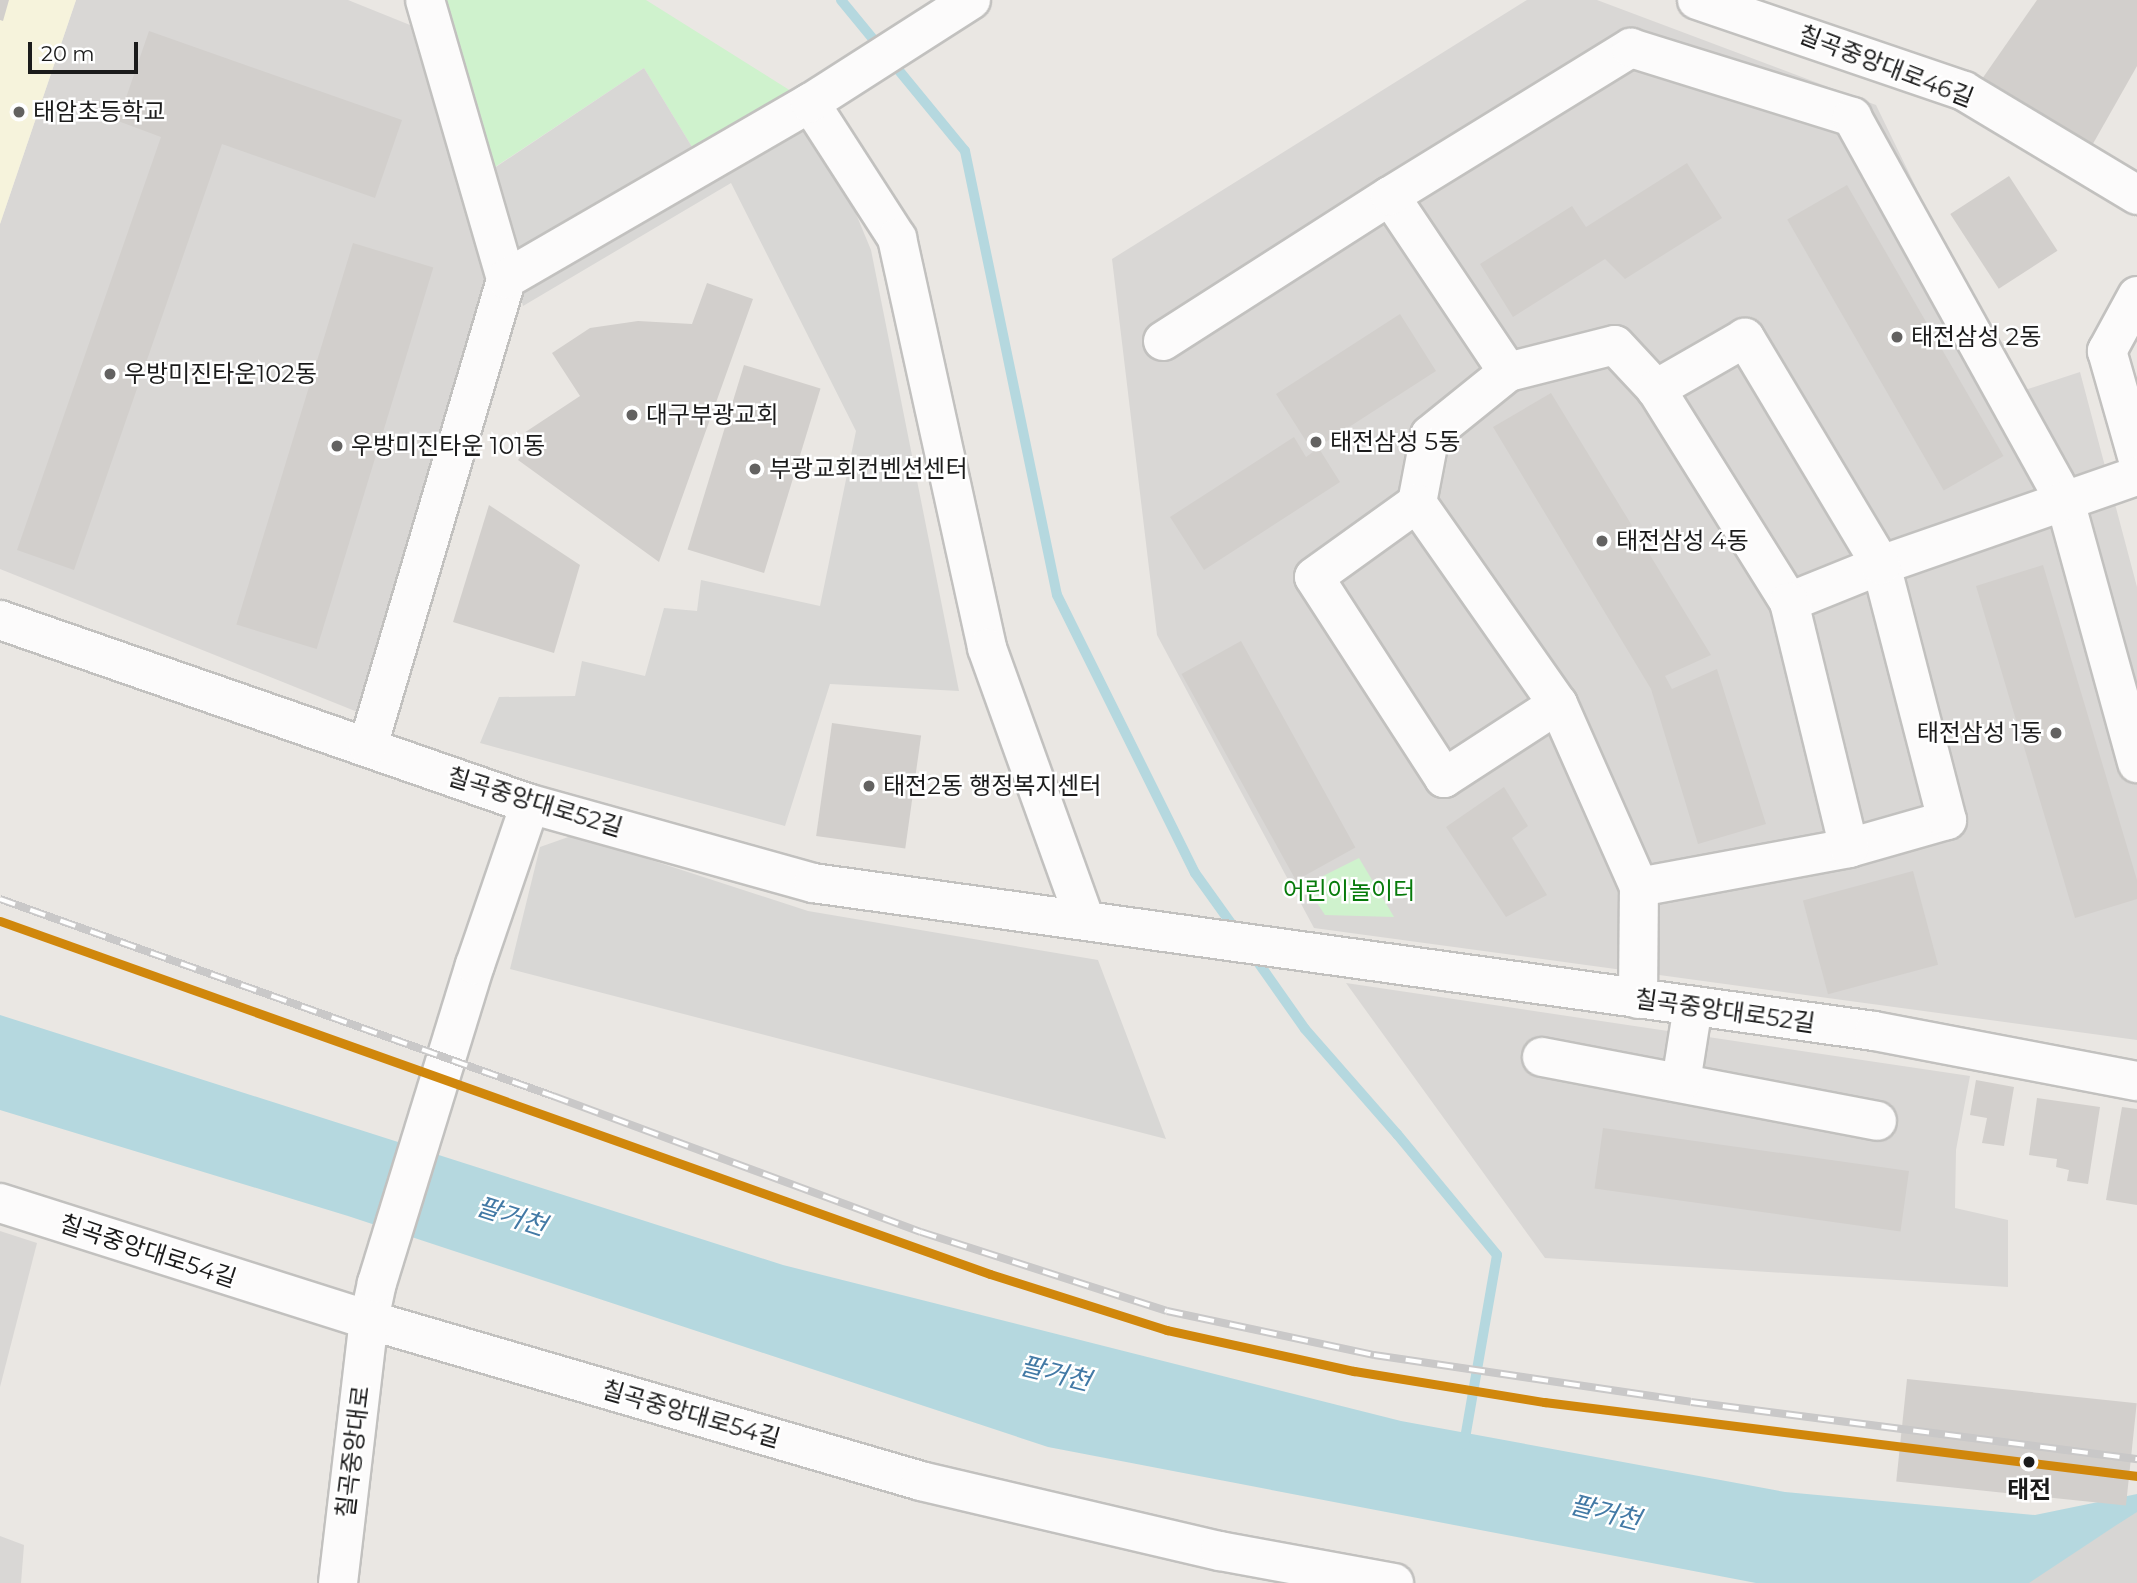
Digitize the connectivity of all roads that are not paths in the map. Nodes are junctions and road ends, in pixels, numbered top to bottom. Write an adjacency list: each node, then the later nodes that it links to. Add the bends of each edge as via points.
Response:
1 (425, 0): 7 (street)
2 (1697, 0): 5 (street, 칠곡중앙대로46길, via 1964,91)
3 (960, 9): 4 (street)
4 (810, 103): 7 (street); 25 (street, via 897,238 987,648)
5 (2137, 195)
6 (1390, 196): 9 (street); 10 (street); 14 (street, via 1631,48 1852,117)
7 (506, 279): 20 (street)
8 (2137, 296): 12 (street, via 2107,351)
9 (1163, 341)
10 (1508, 372): 11 (street, via 1615,345); 15 (street, via 1430,435)
11 (1656, 389): 16 (street, via 1745,338); 17 (street)
12 (2137, 456)
13 (2137, 475): 14 (street)
14 (2065, 501): 16 (street); 21 (street)
15 (1417, 503): 19 (street); 19 (street, via 1314,577 1444,778)
16 (1881, 565): 17 (street); 23 (street, via 1947,820)
17 (1789, 602): 23 (street)
18 (0, 620): 20 (street, 칠곡중앙대로52길)
19 (1558, 704): 24 (street)
20 (368, 746): 22 (street, 칠곡중앙대로52길)
21 (2137, 763)
22 (530, 804): 25 (street, 칠곡중앙대로52길, via 813,883); 33 (street, 칠곡중앙대로, via 475,965)
23 (1849, 848): 24 (street)
24 (1639, 887): 26 (street)
25 (1085, 920): 26 (street, 칠곡중앙대로52길)
26 (1638, 999): 27 (street, 칠곡중앙대로52길)
27 (1693, 1006): 29 (street, 칠곡중앙대로52길, via 1874,1031); 30 (street)
28 (1542, 1057): 30 (street)
29 (2137, 1081)
30 (1681, 1082): 31 (street)
31 (1877, 1122)
32 (0, 1203): 33 (street, 칠곡중앙대로54길)
33 (369, 1320): 34 (street, 칠곡중앙대로); 35 (street, 칠곡중앙대로54길, via 921,1481 1220,1551)
34 (338, 1583)
35 (1394, 1583)

